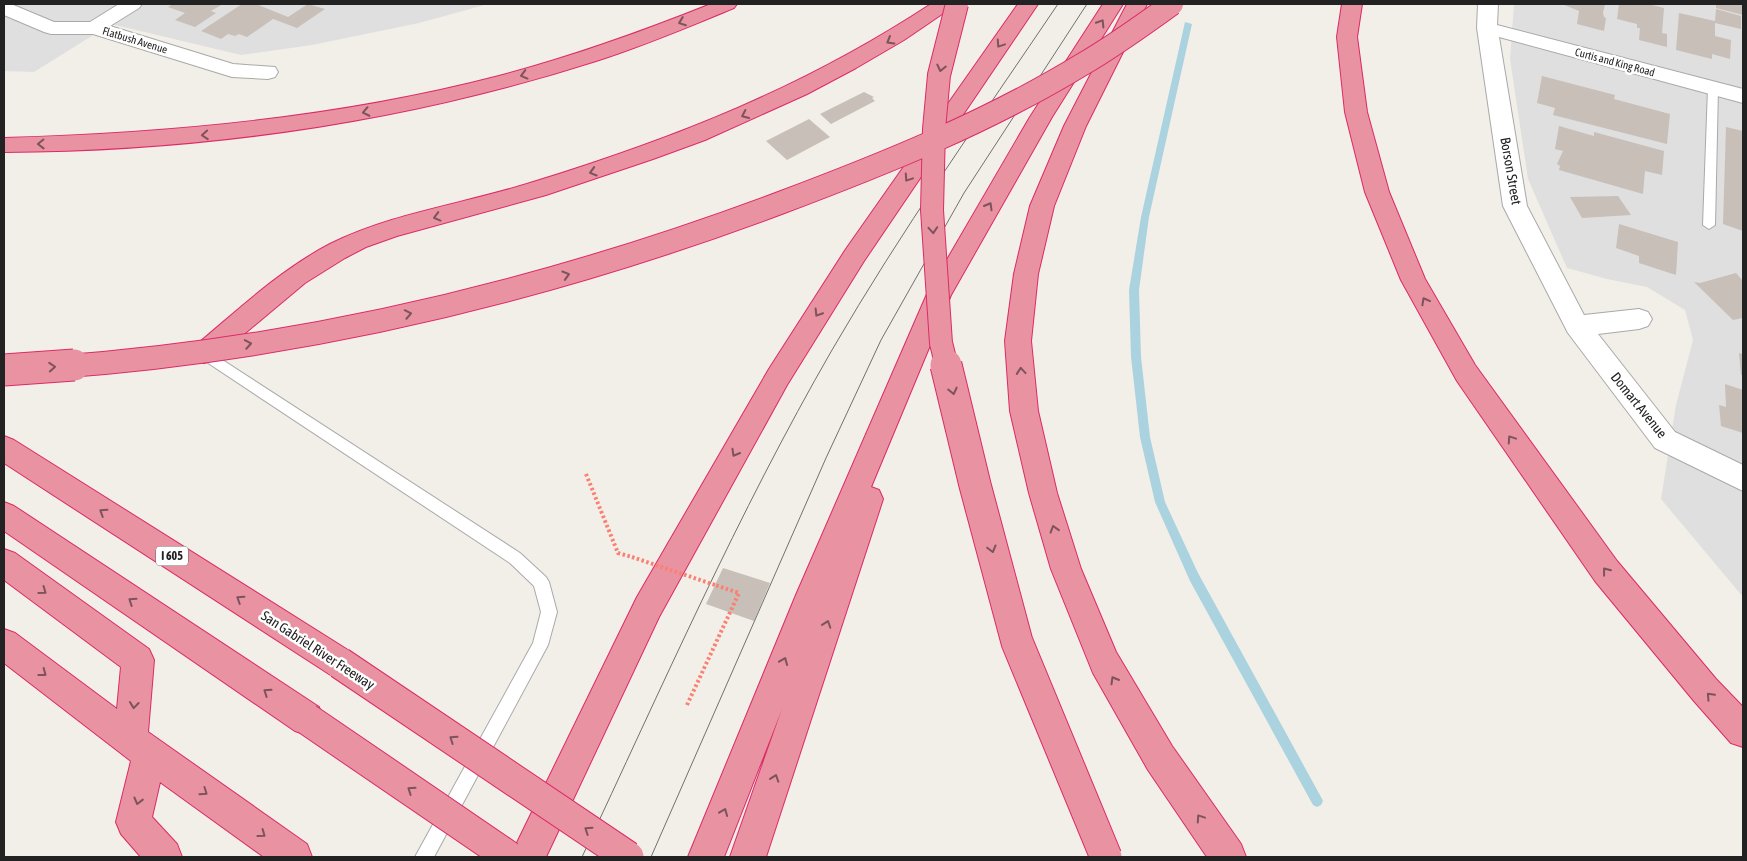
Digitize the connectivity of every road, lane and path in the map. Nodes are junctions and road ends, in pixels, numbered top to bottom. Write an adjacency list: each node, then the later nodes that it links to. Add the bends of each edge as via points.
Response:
1 (132, 4): 12 (street)
2 (727, 4): 17 (highway, one-way to 17, via 571,62 464,91 343,116 218,134 78,144)
3 (944, 4): 22 (highway, one-way to 22, via 904,32 822,79 717,128 622,164 357,241 319,262)
4 (957, 4): 41 (highway, one-way to 41, bridge, via 939,75 934,129 932,210 941,343 1017,642)
5 (1028, 4): 37 (highway, one-way to 37, via 856,255 778,377 648,607)
6 (1113, 4): 19 (highway, one-way to 6, via 1040,117)
7 (1137, 4): 42 (highway, one-way to 7, via 1160,758 1104,662 1066,568 1043,493 1024,411 1018,342 1026,274 1042,206 1075,126)
8 (1172, 4): 23 (highway, one-way to 8, bridge, via 190,354 313,333 439,308 551,280 633,255 820,188 929,144 1008,106 1089,60)
9 (1352, 4): 31 (highway, one-way to 9, via 1606,571 1466,373 1414,280 1377,192 1356,112 1347,37)
10 (1488, 4): 13 (street, Borson Street)
11 (4, 8): 12 (street, Flatbush Avenue, via 51,28)
12 (94, 28): 14 (street, Flatbush Avenue, via 232,70)
13 (1487, 28): 15 (street, Curtis and King Road); 21 (street, Borson Street, via 1515,206)
14 (268, 72)
15 (1713, 88): 16 (street, Curtis and King Road); 18 (lane)
16 (1743, 96)
17 (4, 145)
18 (1709, 226)
19 (939, 294): 39 (highway, one-way to 19, via 811,595); 40 (highway, one-way to 19)
20 (1639, 319): 21 (street)
21 (1577, 326): 26 (street, Domart Avenue, via 1666,440)
22 (204, 354): 35 (lane, via 515,558 541,582 549,612 540,645)
23 (4, 370)
24 (4, 448): 38 (highway, San Gabriel River Freeway / I 605, one-way to 24, bridge, via 340,663)
25 (586, 474): 30 (path, bridge, via 618,552 739,593)
26 (1743, 479)
27 (4, 515): 36 (highway, one-way to 27, bridge)
28 (4, 563): 32 (highway, one-way to 32, via 138,660)
29 (4, 644): 32 (highway, one-way to 32)
30 (687, 705)
31 (1743, 731)
32 (140, 746): 33 (highway, one-way to 33, via 133,822); 34 (highway, one-way to 34)
33 (164, 857)
34 (294, 857)
35 (424, 857)
36 (509, 857)
37 (528, 857)
38 (628, 857)
39 (706, 857)
40 (748, 857)
41 (1106, 857)
42 (1228, 857)

